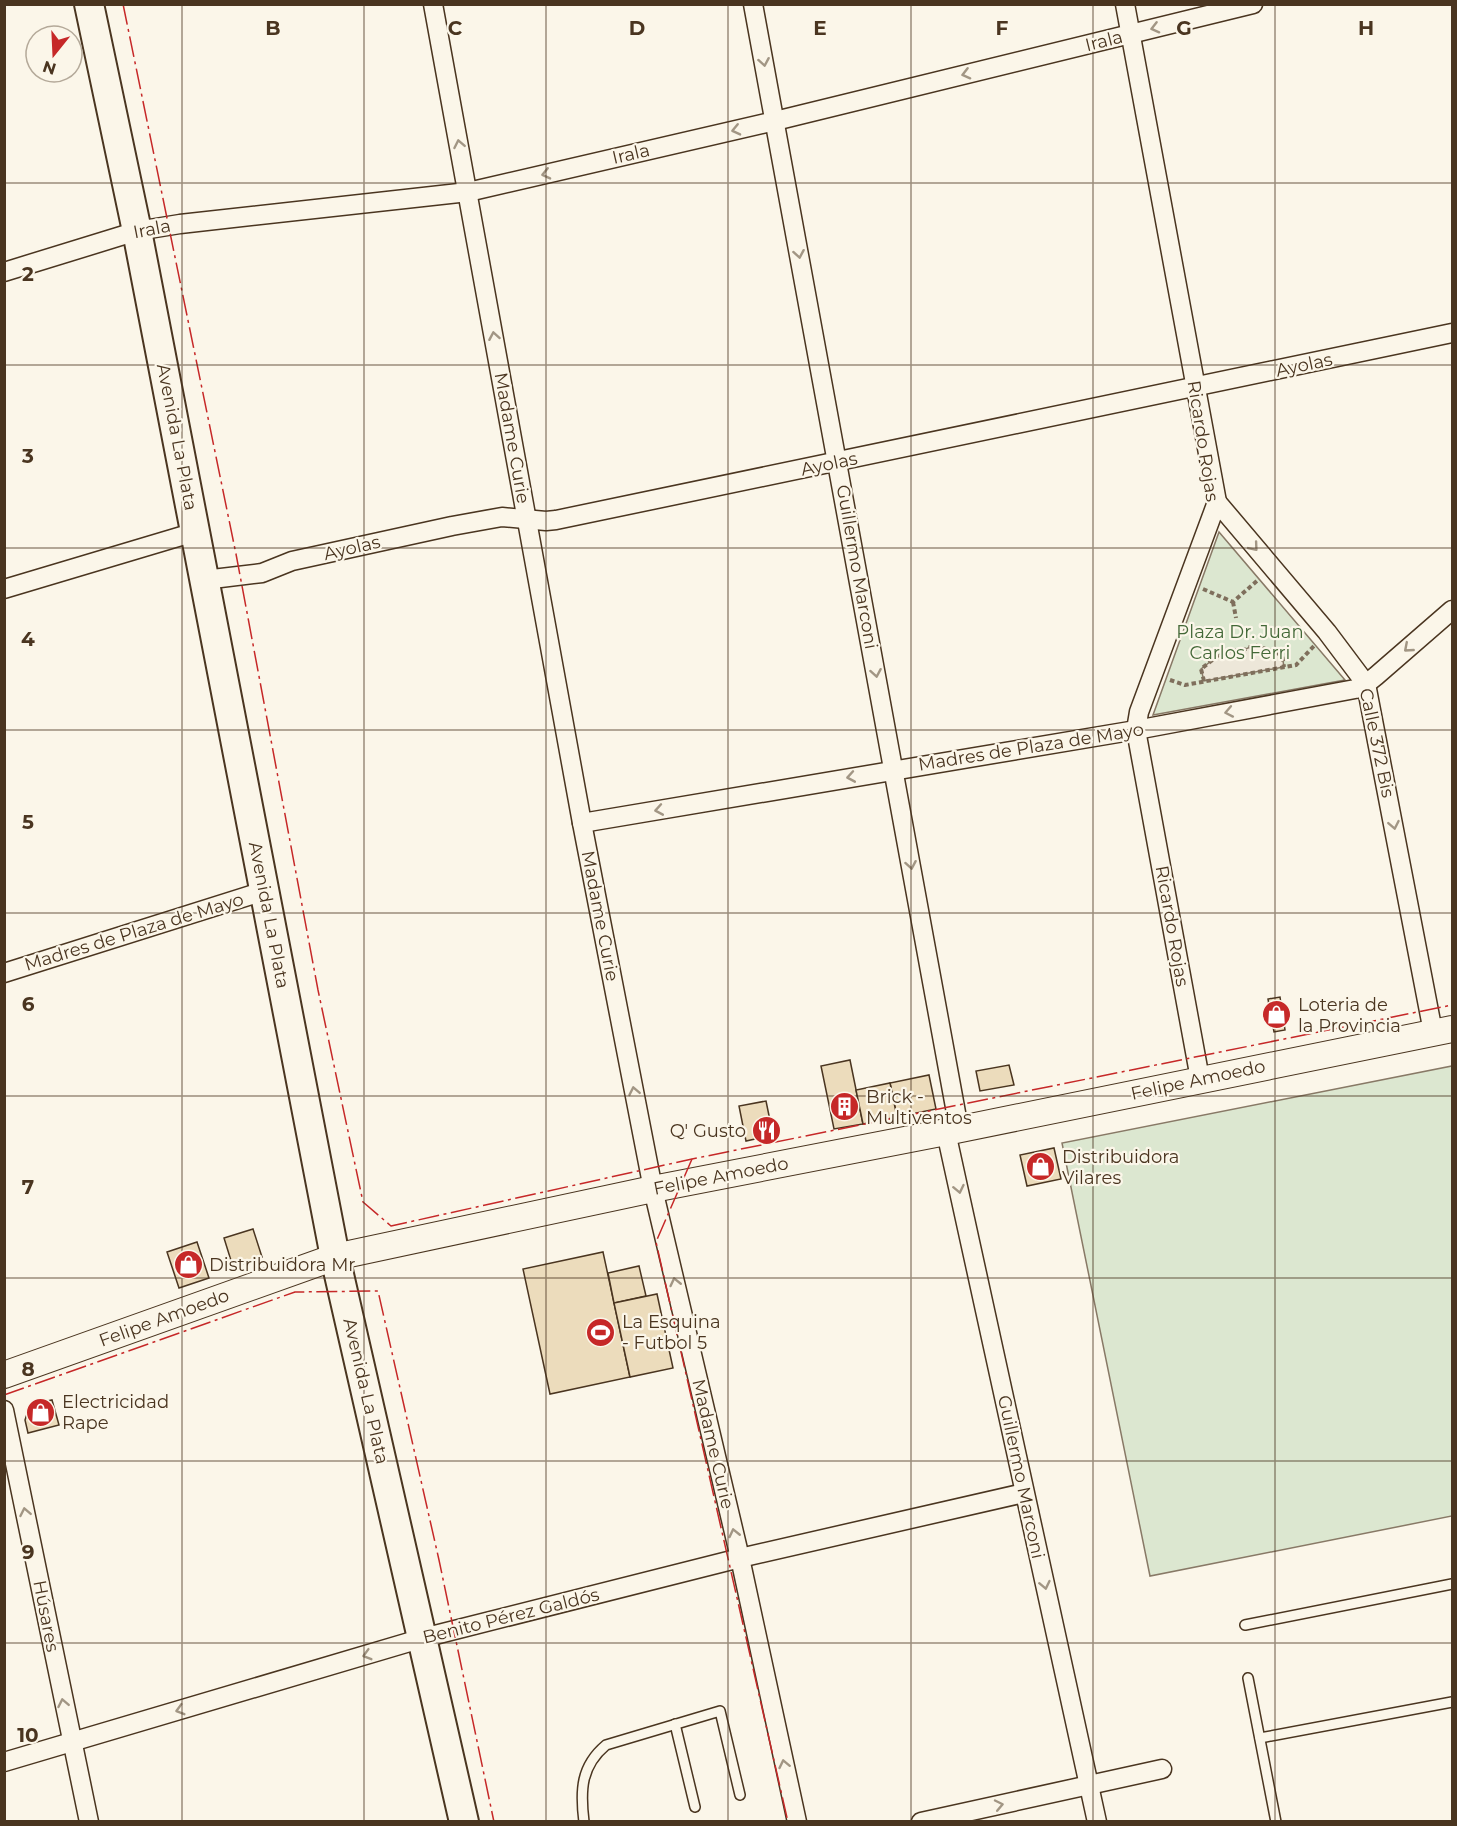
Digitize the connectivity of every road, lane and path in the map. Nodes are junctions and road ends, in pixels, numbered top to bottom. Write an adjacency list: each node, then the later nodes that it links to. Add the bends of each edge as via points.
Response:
1 (89, 4): 9 (main road, Avenida La Plata)
2 (433, 4): 8 (street, Madame Curie, one-way to 2)
3 (753, 4): 7 (street, Guillermo Marconi, one-way to 7)
4 (1125, 4): 6 (street, Ricardo Rojas)
5 (1253, 4): 6 (street, Irala, one-way to 6)
6 (1130, 34): 7 (street, Irala, one-way to 7); 12 (street, Ricardo Rojas)
7 (775, 121): 8 (street, Irala, one-way to 8); 13 (street, Guillermo Marconi, one-way to 13)
8 (468, 192): 9 (street, Irala); 15 (street, Madame Curie, one-way to 8)
9 (136, 231): 10 (street, Irala); 16 (main road, Avenida La Plata)
10 (4, 272)
11 (1452, 333): 12 (street, Ayolas)
12 (1195, 388): 13 (street, Ayolas); 14 (street, Ricardo Rojas)
13 (838, 462): 15 (street, Ayolas, via 556,520); 30 (street, Guillermo Marconi, one-way to 30)
14 (1216, 502): 17 (street, Calle 372 Bis, one-way to 17); 19 (street, Ricardo Rojas)
15 (526, 518): 18 (street, Ayolas, via 502,517 452,525 292,561 262,573); 31 (street, Madame Curie)
16 (195, 532): 18 (main road, Avenida La Plata); 20 (street)
17 (1271, 568): 21 (path); 24 (street, Calle 372 Bis)
18 (204, 580): 32 (main road, Avenida La Plata)
19 (1186, 582): 21 (path); 26 (street, Ricardo Rojas)
20 (4, 589)
21 (1233, 602): 23 (path)
22 (1452, 610): 28 (street, Madres de Plaza de Mayo, one-way to 28)
23 (1236, 618)
24 (1327, 632): 25 (path, via 1296,665); 28 (street, Calle 372 Bis)
25 (1284, 667): 27 (path); 27 (path, via 1282,655 1255,645 1241,651 1225,650 1202,669)
26 (1153, 674): 27 (path, via 1185,685); 29 (street, Ricardo Rojas)
27 (1204, 681)
28 (1366, 684): 29 (street, Madres de Plaza de Mayo, one-way to 29); 34 (street, Calle 372 Bis, one-way to 34)
29 (1136, 730): 30 (street, Madres de Plaza de Mayo); 35 (street, Ricardo Rojas)
30 (894, 770): 31 (street, Madres de Plaza de Mayo, one-way to 31); 36 (street, Guillermo Marconi, one-way to 36)
31 (582, 823): 37 (street, Madame Curie, one-way to 31)
32 (264, 891): 33 (street, Madres de Plaza de Mayo); 38 (main road, Avenida La Plata)
33 (4, 973)
34 (1443, 1030): 35 (main road, Felipe Amoedo)
35 (1200, 1080): 36 (main road, Felipe Amoedo)
36 (952, 1130): 37 (main road, Felipe Amoedo); 41 (street, Guillermo Marconi, one-way to 41)
37 (653, 1189): 38 (main road, Felipe Amoedo); 42 (street, Madame Curie, one-way to 37)
38 (335, 1257): 39 (main road, Felipe Amoedo); 45 (main road, Avenida La Plata)
39 (4, 1375)
40 (4, 1410): 50 (street, Húsares, one-way to 40)
41 (1024, 1493): 42 (street, Benito Pérez Galdós); 53 (street, Guillermo Marconi, one-way to 53)
42 (740, 1558): 45 (street, Benito Pérez Galdós); 59 (street, Madame Curie, one-way to 42)
43 (1452, 1584): 44 (lane)
44 (1245, 1625)
45 (423, 1638): 50 (street, Benito Pérez Galdós, one-way to 50); 57 (main road, Avenida La Plata)
46 (1248, 1678): 49 (lane)
47 (1452, 1702): 49 (lane)
48 (675, 1724): 54 (lane, via 720,1711); 55 (lane); 58 (lane, via 606,1745 594,1756 582,1790)
49 (1260, 1738): 62 (lane)
50 (71, 1742): 51 (street, Benito Pérez Galdós); 56 (street, Húsares)
51 (4, 1762)
52 (1162, 1769): 53 (street)
53 (1089, 1786): 60 (street, one-way to 53); 61 (street, Guillermo Marconi)
54 (740, 1795)
55 (695, 1806)
56 (89, 1821)
57 (464, 1821)
58 (584, 1821)
59 (797, 1821)
60 (921, 1821)
61 (1097, 1821)
62 (1276, 1821)

